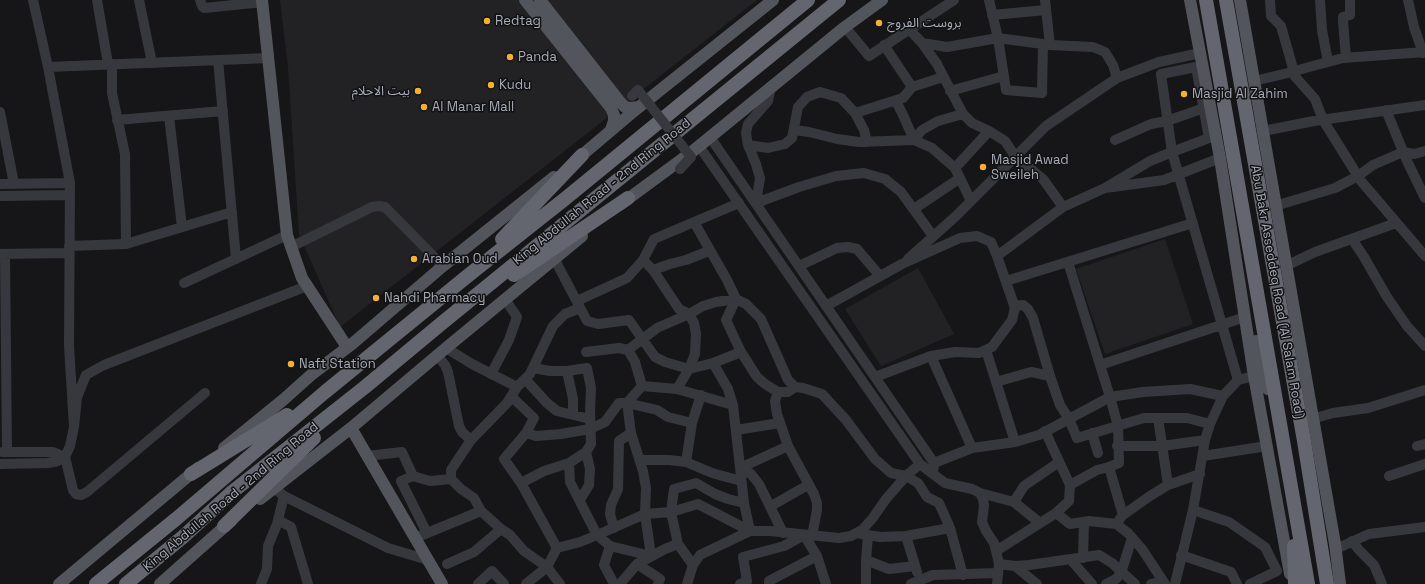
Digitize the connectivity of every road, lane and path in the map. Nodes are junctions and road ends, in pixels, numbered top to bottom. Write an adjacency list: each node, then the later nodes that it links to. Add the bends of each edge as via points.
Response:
1 (34, 0): 38 (street)
2 (97, 0): 37 (street)
3 (139, 0): 35 (street)
4 (200, 0): 21 (street, via 204,8)
5 (525, 0): 61 (main road, via 611,108 614,115)
6 (540, 0): 50 (main road, via 620,102 630,108)
7 (773, 0): 50 (main road)
8 (808, 0): 121 (highway, King Abdullah Road - 2nd Ring Road)
9 (839, 0): 134 (highway, King Abdullah Road - 2nd Ring Road)
10 (882, 0): 24 (main road)
11 (954, 0): 25 (street)
12 (989, 0): 23 (street)
13 (1190, 0): 31 (main road)
14 (1206, 0): 197 (highway, Abu Bakr Asseddeq Road (Al Salam Road))
15 (1226, 0): 191 (highway, Abu Bakr Asseddeq Road (Al Salam Road))
16 (1240, 0): 43 (main road)
17 (1270, 0): 39 (street, via 1271,16 1281,26)
18 (1320, 0): 36 (street)
19 (1350, 0): 33 (street, via 1350,15 1343,17)
20 (1408, 0): 30 (street, via 1414,27)
21 (264, 3): 32 (main road)
22 (1045, 5): 23 (street); 28 (street)
23 (992, 15): 26 (street)
24 (845, 27): 29 (street, via 869,56); 44 (main road)
25 (909, 28): 27 (street); 29 (street)
26 (998, 38): 27 (street, via 947,47); 28 (street); 40 (street)
27 (922, 43): 41 (street)
28 (1046, 44): 40 (street, via 1042,93 1006,90); 42 (street, via 1093,47 1105,52 1113,65)
29 (884, 45): 45 (street)
30 (1424, 52): 33 (street)
31 (1200, 53): 42 (street, via 1159,62); 76 (main road)
32 (269, 58): 34 (street); 105 (main road)
33 (1346, 58): 36 (street)
34 (218, 60): 35 (street); 53 (street)
35 (152, 62): 37 (street)
36 (1328, 62): 39 (street)
37 (110, 64): 38 (street); 58 (street)
38 (48, 67): 84 (street)
39 (1293, 72): 43 (street); 59 (street, via 1315,99)
40 (1004, 76): 46 (street)
41 (943, 77): 45 (street); 46 (street)
42 (1116, 78): 75 (street, via 1046,126)
43 (1254, 81): 64 (main road)
44 (771, 87): 65 (main road); 69 (street, via 768,102 748,124)
45 (912, 87): 48 (street, via 904,98)
46 (950, 91): 56 (street)
47 (632, 96): 79 (street, bridge, via 638,90 692,157)
48 (896, 101): 55 (street); 66 (street)
49 (1425, 105): 52 (street)
50 (639, 107): 61 (main road)
51 (1204, 108): 60 (street); 60 (street, via 1196,67 1161,74); 72 (street, via 1209,138)
52 (1386, 110): 59 (street); 73 (street)
53 (222, 111): 57 (street); 98 (street)
54 (0, 112): 86 (street)
55 (855, 113): 62 (street, via 841,98 820,92 807,97 798,107); 68 (street)
56 (963, 114): 63 (street, via 972,123); 66 (street, via 938,121 922,130)
57 (170, 116): 58 (street); 102 (street)
58 (117, 120): 106 (street, via 125,154)
59 (1323, 120): 64 (street); 82 (street)
60 (1167, 121): 67 (street, via 1151,124); 72 (street)
61 (612, 130): 74 (main road)
62 (794, 130): 68 (street); 69 (street, via 792,138 785,144 768,148)
63 (990, 131): 75 (street, via 1005,141); 78 (street)
64 (1263, 131): 96 (main road)
65 (710, 137): 70 (main road); 77 (street)
66 (914, 140): 68 (street); 78 (street, via 932,148)
67 (1115, 140)
68 (867, 142)
69 (748, 145): 94 (street, via 760,178)
70 (699, 146): 81 (street); 90 (main road)
71 (1425, 151): 73 (street, via 1414,154)
72 (1172, 152): 80 (street); 87 (street, via 1150,161)
73 (1403, 152): 82 (street, via 1373,165); 91 (street)
74 (582, 155): 117 (main road); 121 (highway)
75 (1015, 156): 92 (street); 95 (street, via 1043,179)
76 (1220, 158): 80 (street); 123 (main road)
77 (731, 168): 81 (street); 94 (street)
78 (955, 168): 83 (street)
79 (680, 169)
80 (1179, 174): 87 (street, via 1164,180); 100 (street)
81 (719, 175): 93 (street)
82 (1358, 176): 96 (street, via 1335,188); 101 (street)
83 (960, 178): 92 (street); 97 (street)
84 (70, 183): 86 (street); 89 (street)
85 (0, 184): 86 (street)
86 (14, 184)
87 (1105, 188): 95 (street)
88 (0, 196): 89 (street)
89 (70, 196): 107 (street)
90 (628, 198): 112 (main road); 134 (highway)
91 (1425, 198)
92 (971, 201): 103 (street)
93 (739, 203): 99 (street); 211 (street)
94 (756, 203): 97 (street, via 836,176 864,173 885,179 901,192); 118 (street)
95 (1064, 206): 110 (street)
96 (1275, 206): 119 (main road)
97 (914, 208): 103 (street)
98 (232, 212): 102 (street); 113 (street)
99 (694, 222): 108 (street); 114 (street, via 654,239)
100 (1193, 223): 115 (street); 135 (street)
101 (1396, 223): 104 (street); 111 (street)
102 (182, 227): 106 (street)
103 (933, 236): 116 (street)
104 (1352, 239): 119 (street, via 1315,252); 137 (street, via 1387,297)
105 (289, 241): 113 (street); 117 (street, via 379,206 386,208); 126 (main road)
106 (126, 244): 107 (street)
107 (69, 250): 109 (street); 182 (street, via 69,346)
108 (709, 251): 120 (street); 128 (street)
109 (3, 254): 165 (street)
110 (997, 256): 116 (street, via 991,242 977,236 960,238); 124 (street)
111 (1425, 256)
112 (554, 258): 127 (main road); 129 (street)
113 (236, 259): 125 (street)
114 (643, 260): 120 (street); 129 (street, via 627,278)
115 (1068, 262): 124 (street); 146 (street)
116 (902, 264): 122 (street)
117 (443, 266): 138 (main road)
118 (799, 266): 122 (street, via 837,248 848,247 857,249); 130 (street)
119 (1286, 269): 176 (main road); 191 (main road)
120 (654, 270): 132 (street, via 679,309)
121 (470, 274): 163 (highway, King Abdullah Road - 2nd Ring Road)
122 (880, 276): 130 (street)
123 (1238, 276): 133 (main road); 197 (main road)
124 (1006, 281): 131 (street)
125 (184, 284)
126 (307, 286): 138 (main road); 182 (street, via 104,365 86,375 77,397)
127 (505, 299): 141 (main road); 150 (street, via 517,317 509,340)
128 (736, 299): 132 (street, via 703,306); 143 (street, via 726,320); 159 (street, via 746,304 761,319 788,380)
129 (578, 304): 136 (street, via 587,320 598,324 629,320); 147 (street, via 553,326)
130 (826, 306): 153 (street)
131 (1014, 306): 140 (street, via 1012,320 992,347); 151 (street, via 1023,305 1033,318)
132 (689, 314): 136 (street, via 657,328); 148 (street, via 696,334 695,354)
133 (1245, 317): 135 (street); 152 (main road)
134 (442, 323): 160 (highway, King Abdullah Road - 2nd Ring Road)
135 (1222, 325): 146 (street); 155 (street)
136 (642, 338): 139 (street); 148 (street, via 655,357)
137 (1425, 346)
138 (347, 347): 215 (main road)
139 (628, 350): 142 (street, via 619,348); 157 (street, via 635,362)
140 (986, 350): 144 (street, via 979,353 955,352); 156 (street)
141 (441, 351): 150 (street); 183 (main road); 189 (street, via 459,426)
142 (586, 352)
143 (741, 352): 145 (street); 164 (street, via 757,376)
144 (931, 356): 153 (street); 198 (street)
145 (713, 363): 148 (street); 172 (street, via 728,389)
146 (1100, 365): 170 (street)
147 (533, 368): 149 (street); 154 (street)
148 (689, 369): 161 (street)
149 (567, 371): 173 (street, via 573,399); 179 (street, via 586,368 591,388)
150 (491, 374): 158 (street)
151 (1050, 376): 156 (street, via 1031,372); 175 (street, via 1060,405)
152 (1254, 376): 155 (street); 196 (main road)
153 (875, 377): 209 (street)
154 (525, 379): 158 (street); 173 (street, via 547,403 558,411)
155 (1238, 380): 168 (street)
156 (996, 382): 192 (street)
157 (642, 386): 161 (street); 171 (street)
158 (517, 387): 169 (street)
159 (795, 387): 164 (street, via 788,392); 219 (street, via 822,394 846,420 875,459 892,473)
160 (365, 388): 246 (highway); 287 (highway, King Abdullah Road - 2nd Ring Road, via 232,492)
161 (677, 389): 167 (street)
162 (1425, 390): 176 (street, via 1368,408)
163 (325, 392): 215 (highway); 286 (highway, King Abdullah Road - 2nd Ring Road)
164 (778, 392): 178 (street, via 775,401)
165 (3, 394): 199 (street)
166 (205, 394): 204 (street, via 81,495 73,490)
167 (701, 395): 172 (street); 177 (street)
168 (1223, 396): 170 (street, via 1190,389); 180 (street)
169 (512, 397): 186 (street, via 534,418); 189 (street)
170 (1110, 397): 175 (street); 181 (street)
171 (627, 403): 177 (street, via 657,410 668,417); 179 (street, via 619,403 605,422); 187 (street)
172 (733, 405): 184 (street)
173 (573, 414): 179 (street)
174 (1158, 418): 180 (street, via 1187,418); 181 (street, via 1144,418); 195 (street)
175 (1069, 419): 185 (street); 188 (street, via 1077,438)
176 (1312, 419): 265 (main road)
177 (692, 423): 206 (street)
178 (780, 423): 184 (street); 193 (street)
179 (590, 424): 186 (street, via 536,436); 200 (street, via 591,444)
180 (1210, 424): 190 (street)
181 (1118, 426): 188 (street); 194 (street)
182 (74, 427): 204 (street)
183 (351, 428): 202 (main road); 227 (main road)
184 (736, 430): 214 (street)
185 (1046, 431): 192 (street); 207 (street)
186 (526, 433): 223 (street, via 504,459)
187 (631, 433): 205 (street); 248 (street, via 619,441 618,490 611,504 610,514)
188 (1092, 433): 201 (street)
189 (471, 440): 221 (street, via 451,470)
190 (1205, 440): 195 (street); 203 (street)
191 (1304, 441): 228 (highway, Abu Bakr Asseddeq Road (Al Salam Road))
192 (1015, 442): 198 (street)
193 (788, 446): 214 (street); 225 (street)
194 (1117, 446): 195 (street); 213 (street, via 1119,463)
195 (1162, 446): 226 (street)
196 (1267, 446): 203 (street); 313 (main road)
197 (1283, 446): 230 (highway, Abu Bakr Asseddeq Road (Al Salam Road))
198 (972, 448): 209 (street)
199 (3, 452): 204 (street, via 53,452)
200 (586, 452): 208 (street); 232 (street, via 590,469 589,485)
201 (1098, 452)
202 (367, 456): 218 (street, via 402,452); 259 (main road)
203 (1203, 456): 217 (street)
204 (65, 457): 210 (street, via 48,463)
205 (640, 460): 206 (street); 240 (street, via 646,488)
206 (686, 462): 222 (street)
207 (1059, 462): 224 (street); 233 (street, via 1024,486)
208 (569, 463): 223 (street, via 544,470); 232 (street, via 570,482)
209 (934, 463): 216 (street)
210 (0, 464)
211 (920, 464): 216 (street); 219 (street)
212 (1425, 464): 220 (street)
213 (1109, 467): 224 (street, via 1097,470); 241 (street)
214 (740, 468): 222 (street); 235 (street, via 751,474)
215 (191, 474): 285 (main road)
216 (933, 474): 229 (street, via 945,483 972,488)
217 (1200, 474): 226 (street); 236 (street)
218 (413, 476): 221 (street, via 430,481); 252 (street, via 401,481)
219 (906, 476): 249 (street, via 918,483 927,497 939,503); 254 (street, via 872,519)
220 (1389, 476)
221 (451, 479): 237 (street, via 474,498)
222 (741, 481): 234 (street)
223 (521, 483): 264 (street)
224 (1070, 484): 239 (street, via 1069,501)
225 (808, 485): 235 (street); 256 (street, via 817,503)
226 (1168, 485): 241 (street)
227 (274, 488): 231 (street); 246 (main road)
228 (1312, 491): 316 (highway, Abu Bakr Asseddeq Road (Al Salam Road)); 317 (main road)
229 (980, 493): 233 (street); 266 (street, via 984,506 982,522)
230 (1292, 494): 314 (highway); 315 (highway, Abu Bakr Asseddeq Road (Al Salam Road))
231 (284, 496): 242 (street); 271 (street, via 388,548)
232 (580, 500): 255 (street)
233 (1014, 502): 244 (street)
234 (744, 503): 238 (street, via 728,500 696,483 674,489); 251 (street)
235 (771, 506): 253 (street)
236 (1193, 510): 267 (street); 312 (street, via 1228,522 1265,547 1277,571)
237 (482, 511): 250 (street); 252 (street)
238 (671, 512): 240 (street); 251 (street, via 698,504); 262 (street)
239 (1056, 513): 243 (street, via 1070,524); 244 (street)
240 (646, 514): 248 (street); 268 (street)
241 (1123, 515): 245 (street)
242 (278, 520): 289 (street, via 268,546 267,570); 290 (street, via 291,527)
243 (1084, 522): 245 (street); 270 (street)
244 (1040, 523): 266 (street)
245 (1116, 524): 260 (street)
246 (224, 526): 288 (main road)
247 (1425, 527): 261 (street, via 1369,534)
248 (614, 528): 255 (street)
249 (950, 528): 258 (street); 282 (street)
250 (501, 529): 274 (street, via 474,552); 279 (street, via 524,551)
251 (750, 531): 253 (street); 276 (street, via 700,555)
252 (427, 533): 259 (street)
253 (783, 533): 256 (street)
254 (856, 533): 256 (street, via 839,538); 257 (street)
255 (597, 535): 263 (street); 264 (street)
256 (808, 535): 269 (street); 300 (street, via 784,546 743,557 747,581)
257 (868, 535): 258 (street); 272 (street)
258 (906, 536): 277 (street)
259 (415, 538): 271 (main road)
260 (1132, 538): 281 (street); 284 (street)
261 (1352, 541): 265 (street); 318 (street, via 1374,565)
262 (678, 544): 268 (street); 276 (street)
263 (610, 546): 268 (street); 296 (street, via 604,565)
264 (557, 548): 279 (street)
265 (1336, 549): 317 (main road)
266 (996, 551): 280 (street)
267 (1181, 555): 310 (street); 311 (street, via 1231,572)
268 (652, 556): 275 (street)
269 (817, 556): 301 (street, via 769,581); 302 (street)
270 (1083, 558): 273 (street); 281 (street, via 1099,555 1112,563)
271 (428, 560): 291 (main road)
272 (866, 560): 277 (street, via 889,569); 303 (street)
273 (1071, 560): 278 (street); 306 (street)
274 (447, 564)
275 (638, 564): 297 (street); 298 (street, via 660,579)
276 (693, 565): 299 (street)
277 (915, 566): 283 (street)
278 (1015, 566): 280 (street); 305 (street)
279 (547, 567): 294 (street); 295 (street)
280 (998, 568): 282 (street); 304 (street)
281 (1121, 573): 307 (street); 308 (street)
282 (958, 578): 283 (street, via 933,575)
283 (915, 582)
284 (1164, 582): 309 (street)
285 (59, 584)
286 (96, 584)
287 (126, 584)
288 (160, 584)
289 (261, 584)
290 (308, 584)
291 (442, 584)
292 (478, 584): 293 (street, via 492,572)
293 (504, 584)
294 (526, 584)
295 (560, 584)
296 (614, 584)
297 (620, 584)
298 (658, 584)
299 (687, 584)
300 (740, 584)
301 (769, 584)
302 (826, 584)
303 (866, 584)
304 (997, 584)
305 (1037, 584)
306 (1092, 584)
307 (1106, 584)
308 (1135, 584)
309 (1151, 584)
310 (1175, 584)
311 (1237, 584)
312 (1250, 584)
313 (1292, 584)
314 (1295, 584)
315 (1308, 584)
316 (1327, 584)
317 (1339, 584)
318 (1382, 584)

